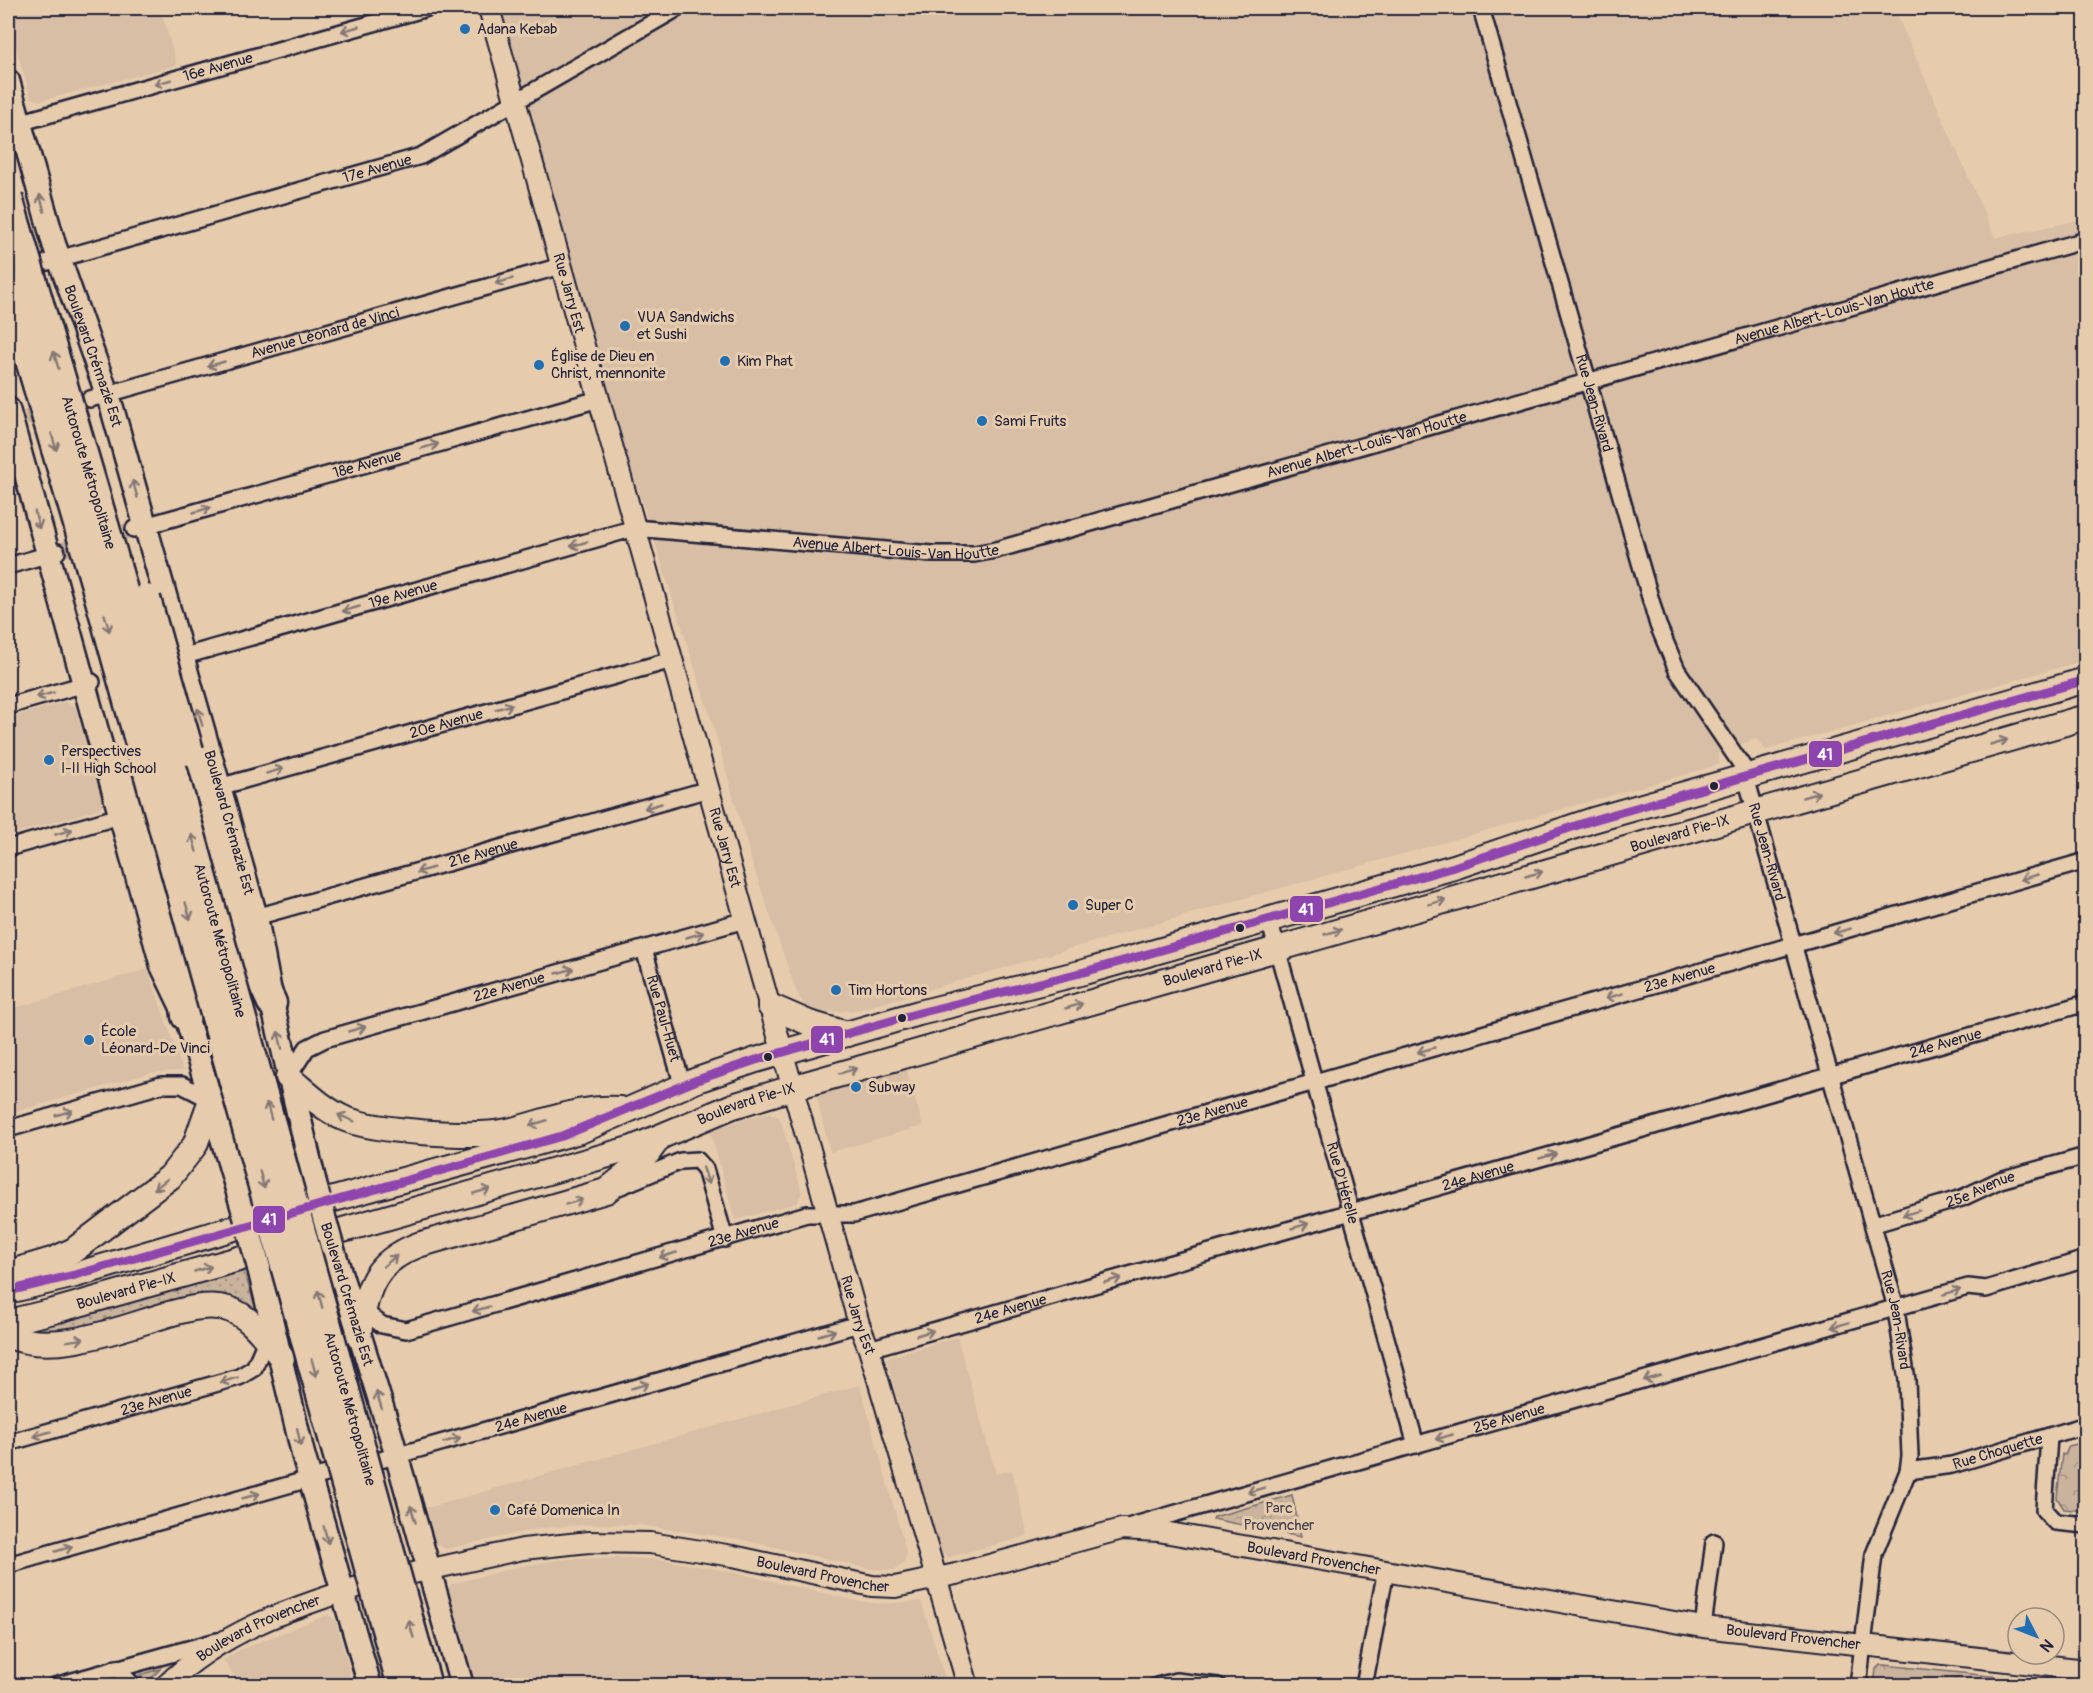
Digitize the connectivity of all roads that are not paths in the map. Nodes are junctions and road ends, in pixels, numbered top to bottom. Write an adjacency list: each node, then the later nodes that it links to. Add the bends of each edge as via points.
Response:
1 (427, 8): 7 (street, 16e Avenue, one-way to 7)
2 (489, 8): 6 (street, Rue Jarry Est)
3 (678, 8): 6 (street, 17e Avenue)
4 (1481, 8): 13 (street, Rue Jean-Rivard)
5 (8, 81): 7 (main road, Boulevard Crémazie Est)
6 (515, 103): 10 (street, 17e Avenue, via 421,156); 11 (street, Rue Jarry Est)
7 (13, 124): 10 (main road, Boulevard Crémazie Est, one-way to 7)
8 (8, 198): 17 (highway, Autoroute Métropolitaine, one-way to 8, bridge)
9 (2085, 240): 13 (street, Avenue Albert-Louis-Van Houtte)
10 (54, 260): 14 (main road, Boulevard Crémazie Est)
11 (561, 266): 14 (street, Avenue Léonard de Vinci, one-way to 14); 15 (street, Rue Jarry Est)
12 (8, 285): 18 (highway, Autoroute Métropolitaine, one-way to 18, bridge)
13 (1588, 382): 20 (street, Avenue Albert-Louis-Van Houtte, via 974,554 932,554); 29 (street, Rue Jean-Rivard, via 1665,647 1738,757)
14 (98, 397): 19 (main road, Boulevard Crémazie Est, one-way to 14)
15 (599, 399): 19 (street, 18e Avenue, one-way to 15); 20 (street, Rue Jarry Est)
16 (13, 418): 21 (main road, one-way to 21)
17 (85, 456): 42 (highway, bridge, via 136,568 244,942); 105 (highway, Autoroute Métropolitaine, one-way to 17, bridge)
18 (74, 506): 45 (highway, bridge, via 84,613 180,959); 104 (highway, Autoroute Métropolitaine, one-way to 104, bridge)
19 (140, 527): 23 (main road, Boulevard Crémazie Est)
20 (635, 528): 23 (street, 19e Avenue, one-way to 23); 24 (street, Rue Jarry Est)
21 (52, 553): 22 (street); 26 (main road)
22 (8, 566)
23 (177, 658): 30 (main road, Boulevard Crémazie Est, one-way to 23)
24 (672, 660): 30 (street, 20e Avenue, one-way to 24); 31 (street, Rue Jarry Est)
25 (2085, 680): 29 (main road, Boulevard Pie-IX)
26 (89, 683): 27 (street, one-way to 27); 33 (main road)
27 (8, 706)
28 (2085, 717): 32 (main road, Boulevard Pie-IX, one-way to 28)
29 (1746, 776): 32 (street, Rue Jean-Rivard); 38 (main road, Boulevard Pie-IX, via 1593,820 1455,867)
30 (219, 787): 36 (main road, Boulevard Crémazie Est)
31 (709, 789): 36 (street, 21e Avenue, one-way to 36); 37 (street, Rue Jarry Est)
32 (1755, 811): 39 (street, Rue Jean-Rivard); 40 (main road, Boulevard Pie-IX, one-way to 32)
33 (120, 816): 34 (street, one-way to 33); 45 (main road, via 162,966)
34 (8, 848)
35 (2085, 861): 39 (street, 23e Avenue, one-way to 39)
36 (256, 917): 42 (main road, Boulevard Crémazie Est)
37 (745, 920): 41 (street, 22e Avenue, one-way to 37); 44 (street, Rue Jarry Est)
38 (1269, 920): 40 (street, Rue D'Hérelle); 46 (main road, Boulevard Pie-IX)
39 (1793, 945): 48 (street, Rue Jean-Rivard); 50 (street, 23e Avenue, one-way to 50)
40 (1277, 948): 50 (street, Rue D'Hérelle); 52 (main road, Boulevard Pie-IX, one-way to 40)
41 (644, 949): 49 (street, 22e Avenue, one-way to 41, via 307,1048 325,1038); 51 (street, Rue Paul-Huet)
42 (272, 1003): 49 (main road, Boulevard Crémazie Est, one-way to 42)
43 (2085, 1003): 48 (street, 24e Avenue)
44 (770, 1006): 46 (main road); 47 (street, Rue Jarry Est)
45 (186, 1016): 53 (main road)
46 (847, 1034): 47 (main road, Boulevard Pie-IX)
47 (783, 1053): 51 (main road, Boulevard Pie-IX); 52 (street, Rue Jarry Est)
48 (1831, 1076): 60 (street, 24e Avenue, one-way to 48); 63 (street, Rue Jean-Rivard)
49 (288, 1077): 54 (main road, one-way to 49, via 594,1107 491,1134 438,1132 342,1118); 59 (main road, Boulevard Crémazie Est)
50 (1313, 1082): 60 (street, Rue D'Hérelle); 61 (street, 23e Avenue, via 854,1214)
51 (683, 1087): 54 (main road, Boulevard Pie-IX)
52 (792, 1088): 56 (main road, Boulevard Pie-IX, via 733,1106); 61 (street, Rue Jarry Est)
53 (211, 1100): 55 (street, one-way to 53, via 169,1084 182,1085); 62 (main road); 68 (main road, one-way to 68, via 195,1144 170,1177 74,1250)
54 (628, 1110): 59 (main road, Boulevard Pie-IX, via 580,1131 538,1143)
55 (8, 1129)
56 (659, 1138): 58 (main road, via 640,1164); 64 (main road, Boulevard Pie-IX, one-way to 56)
57 (2085, 1155): 63 (street, 25e Avenue, one-way to 63)
58 (606, 1191): 65 (street, one-way to 65, via 681,1161 698,1160 705,1169); 72 (main road, one-way to 58, via 373,1278 400,1253)
59 (326, 1195): 64 (main road, Boulevard Crémazie Est, bridge)
60 (1350, 1212): 78 (street, 24e Avenue, one-way to 60); 82 (street, Rue D'Hérelle)
61 (828, 1213): 65 (street, 23e Avenue, via 807,1214); 74 (street, Rue Jarry Est)
62 (239, 1220): 67 (main road, bridge); 69 (main road, Boulevard Pie-IX, via 75,1275)
63 (1875, 1224): 71 (street, Rue Jean-Rivard)
64 (337, 1238): 70 (main road, Boulevard Crémazie Est)
65 (725, 1239): 72 (street, 23e Avenue, one-way to 72, via 406,1330 388,1328)
66 (2085, 1260): 71 (street, 25e Avenue, one-way to 66, via 1968,1287 1986,1289)
67 (250, 1263): 73 (main road, Boulevard Pie-IX, one-way to 67); 77 (main road)
68 (8, 1273)
69 (8, 1291)
70 (346, 1295): 72 (street, 23e Avenue); 76 (main road, Boulevard Crémazie Est)
71 (1896, 1309): 82 (street, 25e Avenue, one-way to 82); 84 (street, Rue Jean-Rivard, via 1909,1405)
72 (363, 1311): 76 (main road)
73 (8, 1322)
74 (859, 1324): 78 (street, Rue Jarry Est); 83 (street, 24e Avenue, one-way to 74)
75 (8, 1335): 77 (main road, one-way to 77, via 32,1342 75,1340 181,1311 214,1307 236,1312)
76 (358, 1336): 83 (main road, Boulevard Crémazie Est, one-way to 76)
77 (274, 1340): 81 (street, 23e Avenue, one-way to 81, via 254,1368 239,1377); 85 (main road, one-way to 85)
78 (869, 1349): 92 (street, Rue Jarry Est)
79 (2085, 1425): 80 (street, Rue Choquette)
80 (2049, 1437): 84 (street, Rue Choquette, via 1952,1465); 86 (street, via 2044,1510 2055,1522)
81 (8, 1443)
82 (1416, 1445): 87 (street, 25e Avenue, one-way to 87)
83 (387, 1458): 91 (main road, Boulevard Crémazie Est, one-way to 83)
84 (1908, 1471): 96 (street, Rue Jean-Rivard, via 1874,1554)
85 (320, 1476): 89 (street, one-way to 85); 93 (main road, one-way to 93)
86 (2085, 1525)
87 (1122, 1529): 90 (street, Boulevard Provencher, via 1194,1535); 92 (street, Boulevard Provencher)
88 (1714, 1542): 94 (street)
89 (8, 1565)
90 (1386, 1570): 94 (street, Boulevard Provencher); 109 (street)
91 (419, 1572): 92 (street, Boulevard Provencher, via 523,1549 589,1542 650,1543 733,1556 872,1586 895,1587); 106 (main road, Boulevard Crémazie Est)
92 (936, 1579): 107 (street, Rue Jarry Est)
93 (351, 1589): 95 (street, Boulevard Provencher); 103 (main road)
94 (1703, 1626): 96 (street, Boulevard Provencher)
95 (225, 1639): 97 (street); 102 (street, Boulevard Provencher)
96 (1862, 1646): 98 (street, Boulevard Provencher); 110 (street, Rue Jean-Rivard)
97 (116, 1668): 100 (street); 101 (street)
98 (2085, 1670)
99 (1215, 1685): 108 (street, via 1176,1681)
100 (55, 1686)
101 (134, 1686)
102 (165, 1686)
103 (370, 1686)
104 (402, 1686)
105 (427, 1686)
106 (462, 1686)
107 (968, 1686)
108 (1157, 1686)
109 (1364, 1686)
110 (1858, 1686)

